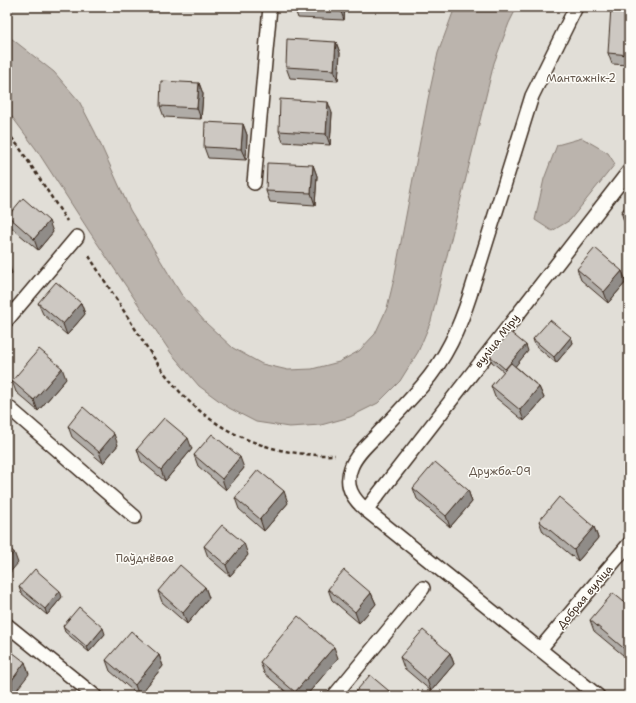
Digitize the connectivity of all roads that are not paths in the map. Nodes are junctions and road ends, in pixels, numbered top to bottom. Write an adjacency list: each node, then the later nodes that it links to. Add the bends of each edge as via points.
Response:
1 (270, 7): 4 (lane)
2 (576, 7): 8 (lane, via 532,96 470,295 447,352 436,370 361,452 351,467 349,483 353,497)
3 (629, 171): 8 (lane, вуліца Міру)
4 (254, 183)
5 (77, 237): 6 (lane)
6 (7, 320)
7 (7, 406): 9 (lane)
8 (366, 510): 13 (lane)
9 (135, 517)
10 (629, 544): 13 (lane, Добрая вуліца)
11 (423, 588): 15 (lane)
12 (7, 625): 14 (lane)
13 (540, 649): 16 (lane)
14 (95, 696)
15 (334, 696)
16 (598, 696)

